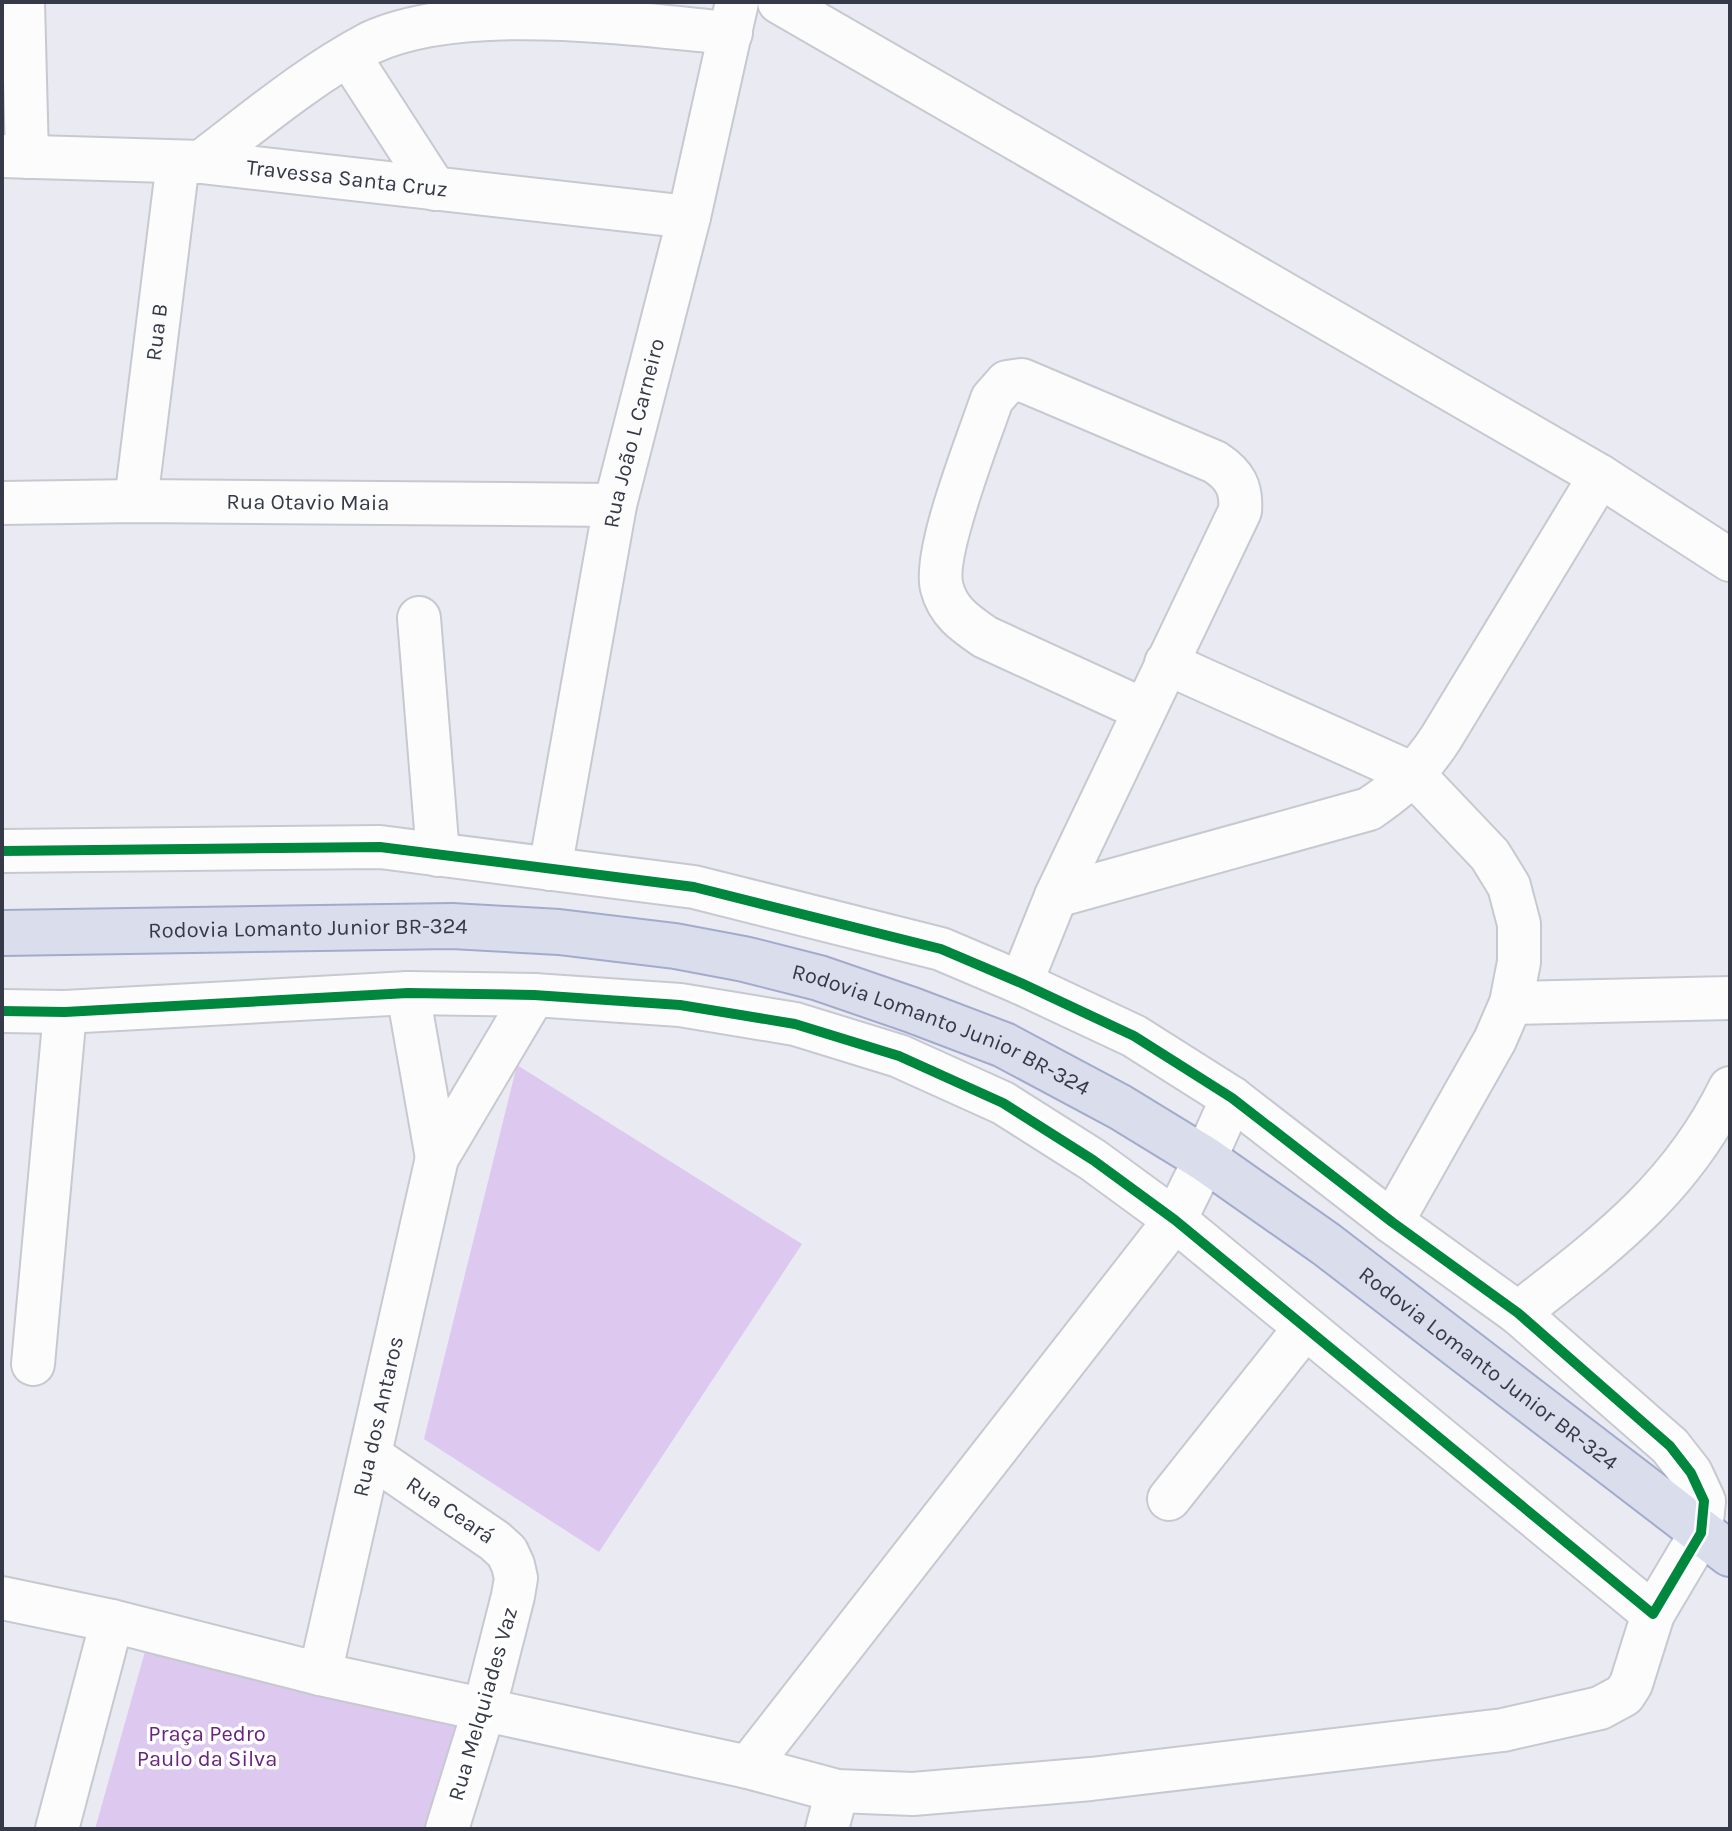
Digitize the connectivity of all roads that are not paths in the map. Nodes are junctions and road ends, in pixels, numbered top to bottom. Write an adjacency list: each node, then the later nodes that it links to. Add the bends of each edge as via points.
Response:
1 (23, 2): 5 (street)
2 (779, 2): 9 (street)
3 (734, 18): 4 (street, via 455,19 408,29); 8 (street, Rua João L Carneiro)
4 (349, 56): 6 (street); 7 (street)
5 (14, 157): 6 (street, Travessa Santa Cruz)
6 (190, 162): 7 (street, Travessa Santa Cruz); 10 (street, Rua B)
7 (435, 189): 8 (street, Travessa Santa Cruz)
8 (689, 217): 12 (street, Rua João L Carneiro)
9 (1600, 476): 13 (street); 17 (street, via 1441,738)
10 (136, 501): 11 (street, Rua Otavio Maia); 12 (street, Rua Otavio Maia)
11 (2, 503)
12 (615, 505): 20 (street, Rua João L Carneiro)
13 (1723, 546)
14 (419, 618): 19 (street)
15 (1166, 663): 16 (street); 16 (street, via 1240,511 1237,481 1215,462 1022,380 1007,382 992,399 946,536 941,586 950,608 985,637); 17 (street)
16 (1144, 710): 21 (street)
17 (1413, 774): 21 (street, via 1369,809); 27 (street, via 1490,855 1509,886 1519,924)
18 (2, 851): 19 (street, via 380,847)
19 (438, 855): 20 (street)
20 (550, 869): 23 (street, via 694,887 771,905 941,949)
21 (1056, 896): 23 (street)
22 (2, 933): 33 (highway, Rodovia Lomanto Junior BR-324, via 452,926 675,946 819,978 1004,1045)
23 (1021, 983): 31 (street, via 1134,1036)
24 (408, 993): 25 (street); 29 (street); 32 (street, Rua dos Antaros)
25 (534, 995): 32 (street, Rua dos Antaros); 34 (street, via 680,1005 795,1024 899,1056 1003,1103)
26 (1730, 998): 27 (street)
27 (1511, 1003): 35 (street)
28 (2, 1011): 29 (street)
29 (65, 1012): 38 (street)
30 (1730, 1088): 36 (street, via 1691,1154 1654,1199 1610,1242)
31 (1232, 1098): 33 (street); 35 (street)
32 (437, 1158): 39 (street, Rua dos Antaros)
33 (1205, 1159): 34 (street); 41 (highway, Rodovia Lomanto Junior BR-324, via 1326,1244)
34 (1175, 1220): 37 (street); 48 (street)
35 (1392, 1222): 36 (street)
36 (1518, 1313): 41 (street, via 1670,1446 1704,1501)
37 (1305, 1328): 40 (street); 44 (street)
38 (33, 1364)
39 (371, 1456): 42 (street, Rua Ceará, via 495,1541 507,1552); 46 (street, Rua dos Antaros)
40 (1169, 1499)
41 (1715, 1543): 44 (street)
42 (516, 1578): 47 (street, Rua Melquiades Vaz)
43 (2, 1598): 45 (street)
44 (1653, 1614): 49 (street, via 1631,1684 1600,1708 1503,1730 913,1794)
45 (112, 1621): 46 (street); 50 (street)
46 (320, 1674): 47 (street)
47 (484, 1710): 48 (street); 51 (street, Rua Melquiades Vaz)
48 (748, 1767): 49 (street)
49 (832, 1810)
50 (57, 1829)
51 (447, 1829)

